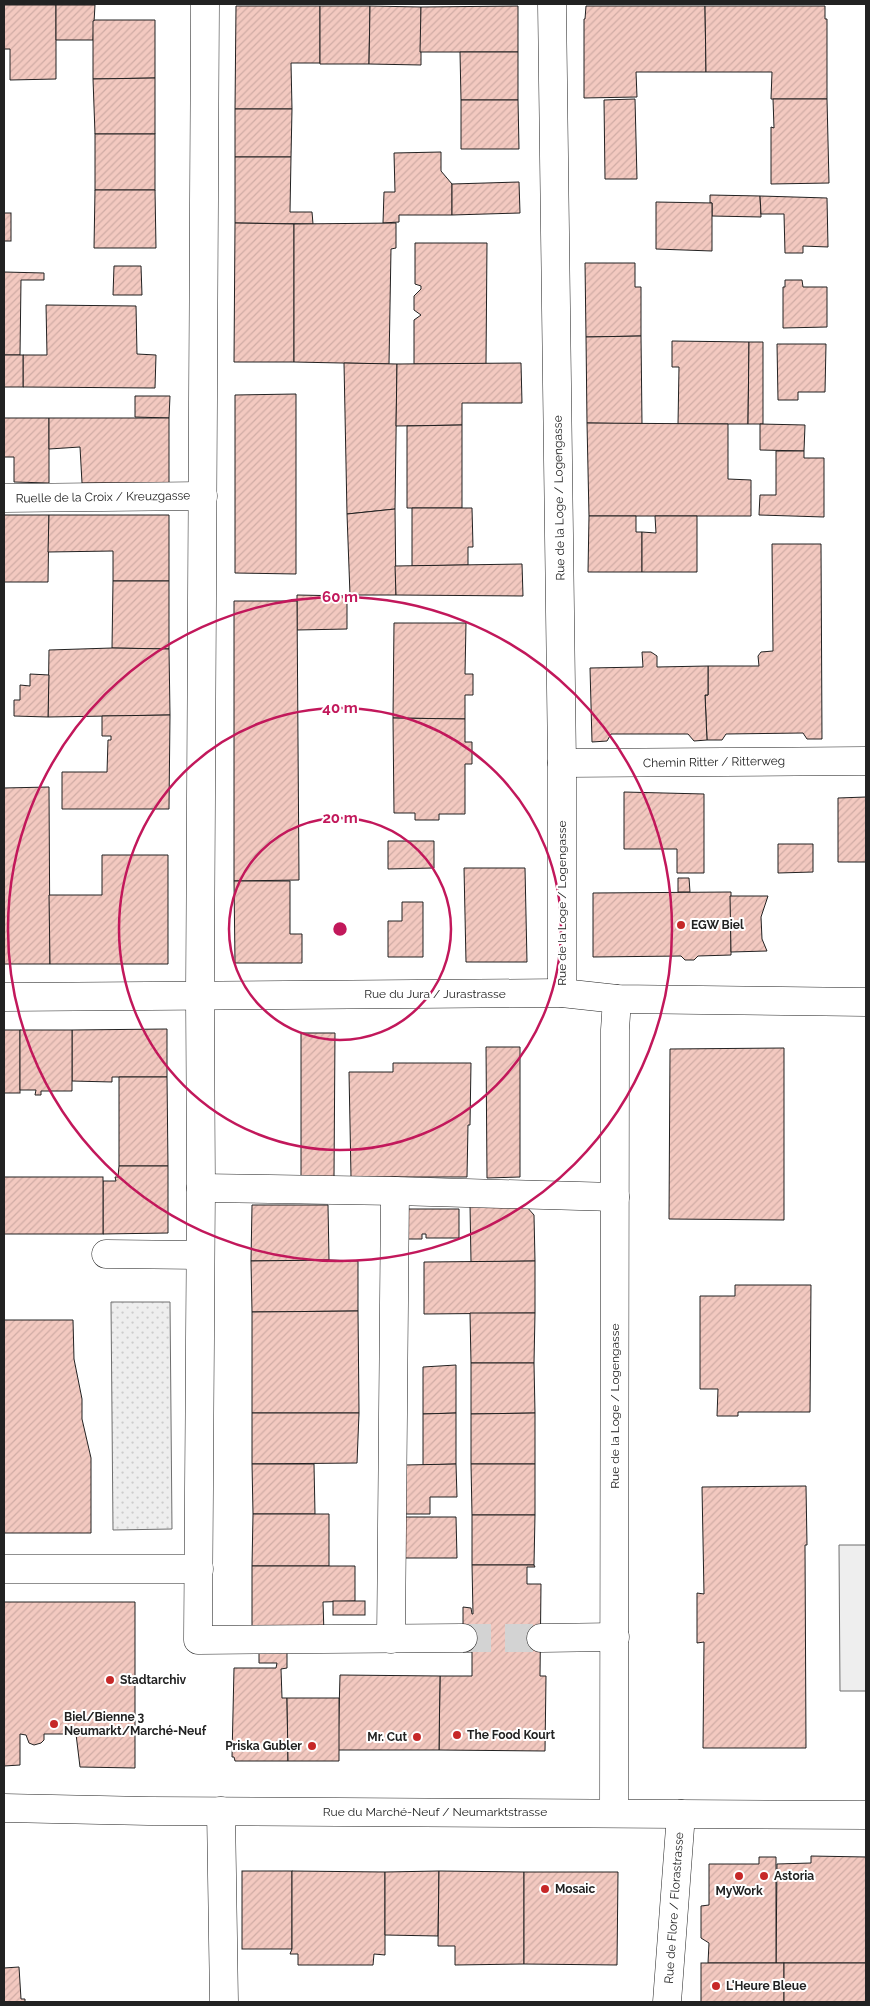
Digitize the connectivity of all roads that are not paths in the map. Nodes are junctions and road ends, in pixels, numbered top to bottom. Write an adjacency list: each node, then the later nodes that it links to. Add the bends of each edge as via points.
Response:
1 (205, 4): 3 (street)
2 (552, 4): 6 (street, Rue de la Loge / Logengasse)
3 (203, 496): 4 (street, Ruelle de la Croix / Kreuzgasse); 8 (street)
4 (4, 498)
5 (866, 761): 6 (street, Chemin Ritter / Ritterweg)
6 (562, 763): 7 (street, Rue de la Loge / Logengasse)
7 (562, 993): 8 (street, Rue du Jura / Jurastrasse); 10 (street, Rue du Jura / Jurastrasse)
8 (200, 996): 9 (street, Rue du Jura / Jurastrasse); 12 (street)
9 (4, 997)
10 (617, 999): 11 (street, Rue du Jura / Jurastrasse); 14 (street, Rue de la Loge / Logengasse)
11 (866, 1002)
12 (202, 1188): 13 (street); 16 (street)
13 (395, 1191): 14 (street); 20 (street)
14 (615, 1197): 19 (street, Rue de la Loge / Logengasse)
15 (106, 1254): 16 (street)
16 (200, 1255): 18 (street)
17 (4, 1569): 18 (street)
18 (199, 1569): 20 (street, via 198,1640)
19 (615, 1637): 22 (street); 25 (street, Rue de la Loge / Logengasse)
20 (391, 1638): 21 (street)
21 (463, 1638)
22 (541, 1638)
23 (4, 1808): 24 (street, Rue du Marché-Neuf / Neumarktstrasse)
24 (221, 1811): 25 (street, Rue du Marché-Neuf / Neumarktstrasse); 28 (street)
25 (614, 1813): 26 (street, Rue du Marché-Neuf / Neumarktstrasse)
26 (681, 1814): 27 (street, Rue du Marché-Neuf / Neumarktstrasse); 29 (street, Rue de Flore / Florastrasse)
27 (866, 1815)
28 (224, 2002)
29 (667, 2002)

